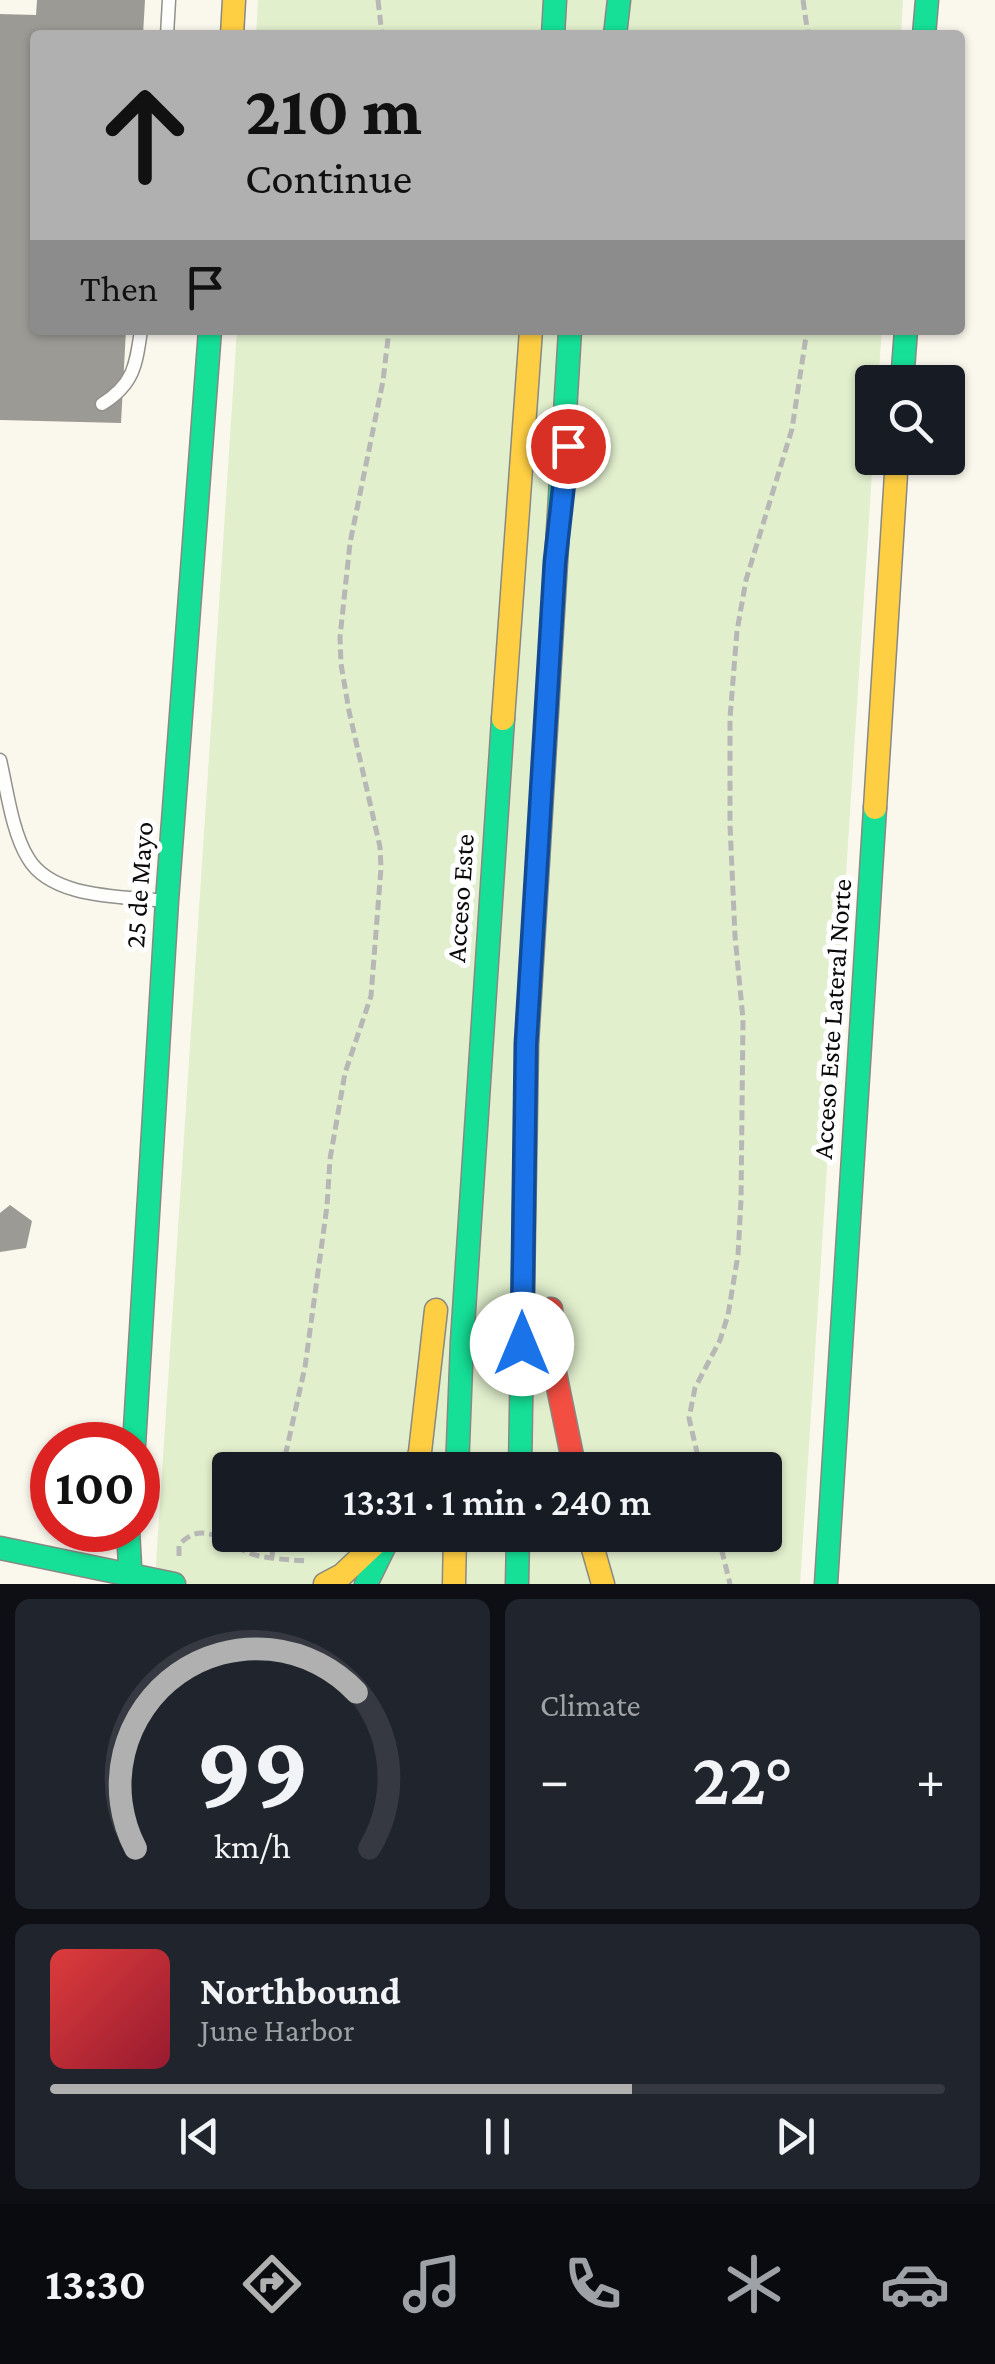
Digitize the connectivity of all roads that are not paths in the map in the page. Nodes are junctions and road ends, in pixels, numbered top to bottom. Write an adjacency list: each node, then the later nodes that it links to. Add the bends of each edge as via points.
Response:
1 (169, 0): 5 (lane)
2 (234, 0): 6 (main road)
3 (619, 0): 7 (main road)
4 (926, 0): 8 (main road)
5 (167, 30)
6 (232, 30)
7 (616, 30)
8 (924, 30)
9 (140, 335): 16 (lane, via 136,366 120,393)
10 (210, 335): 21 (main road, 25 de Mayo)
11 (531, 335): 22 (main road, Acceso Este)
12 (570, 335): 18 (main road)
13 (580, 335): 18 (main road)
14 (906, 335): 15 (main road)
15 (903, 365)
16 (102, 404)
17 (897, 475): 45 (main road, Acceso Este Lateral Norte)
18 (555, 562): 20 (main road)
19 (0, 760): 21 (lane, via 18,834 45,877 69,890)
20 (540, 829): 23 (main road); 30 (main road, via 526,1044)
21 (167, 901): 27 (main road, 25 de Mayo)
22 (488, 932): 24 (main road); 29 (main road, Acceso Este)
23 (549, 1086)
24 (450, 1195)
25 (551, 1290): 31 (main road, via 554,1368)
26 (438, 1294): 28 (main road)
27 (135, 1422)
28 (420, 1452)
29 (458, 1452)
30 (520, 1452)
31 (571, 1452)
32 (0, 1548): 40 (main road)
33 (129, 1552): 40 (main road)
34 (375, 1552): 39 (main road)
35 (455, 1552): 42 (main road)
36 (518, 1552): 43 (main road)
37 (595, 1552): 44 (main road)
38 (177, 1574): 40 (main road)
39 (357, 1577): 41 (main road)
40 (130, 1579)
41 (326, 1584)
42 (454, 1584)
43 (517, 1584)
44 (604, 1584)
45 (826, 1584)

